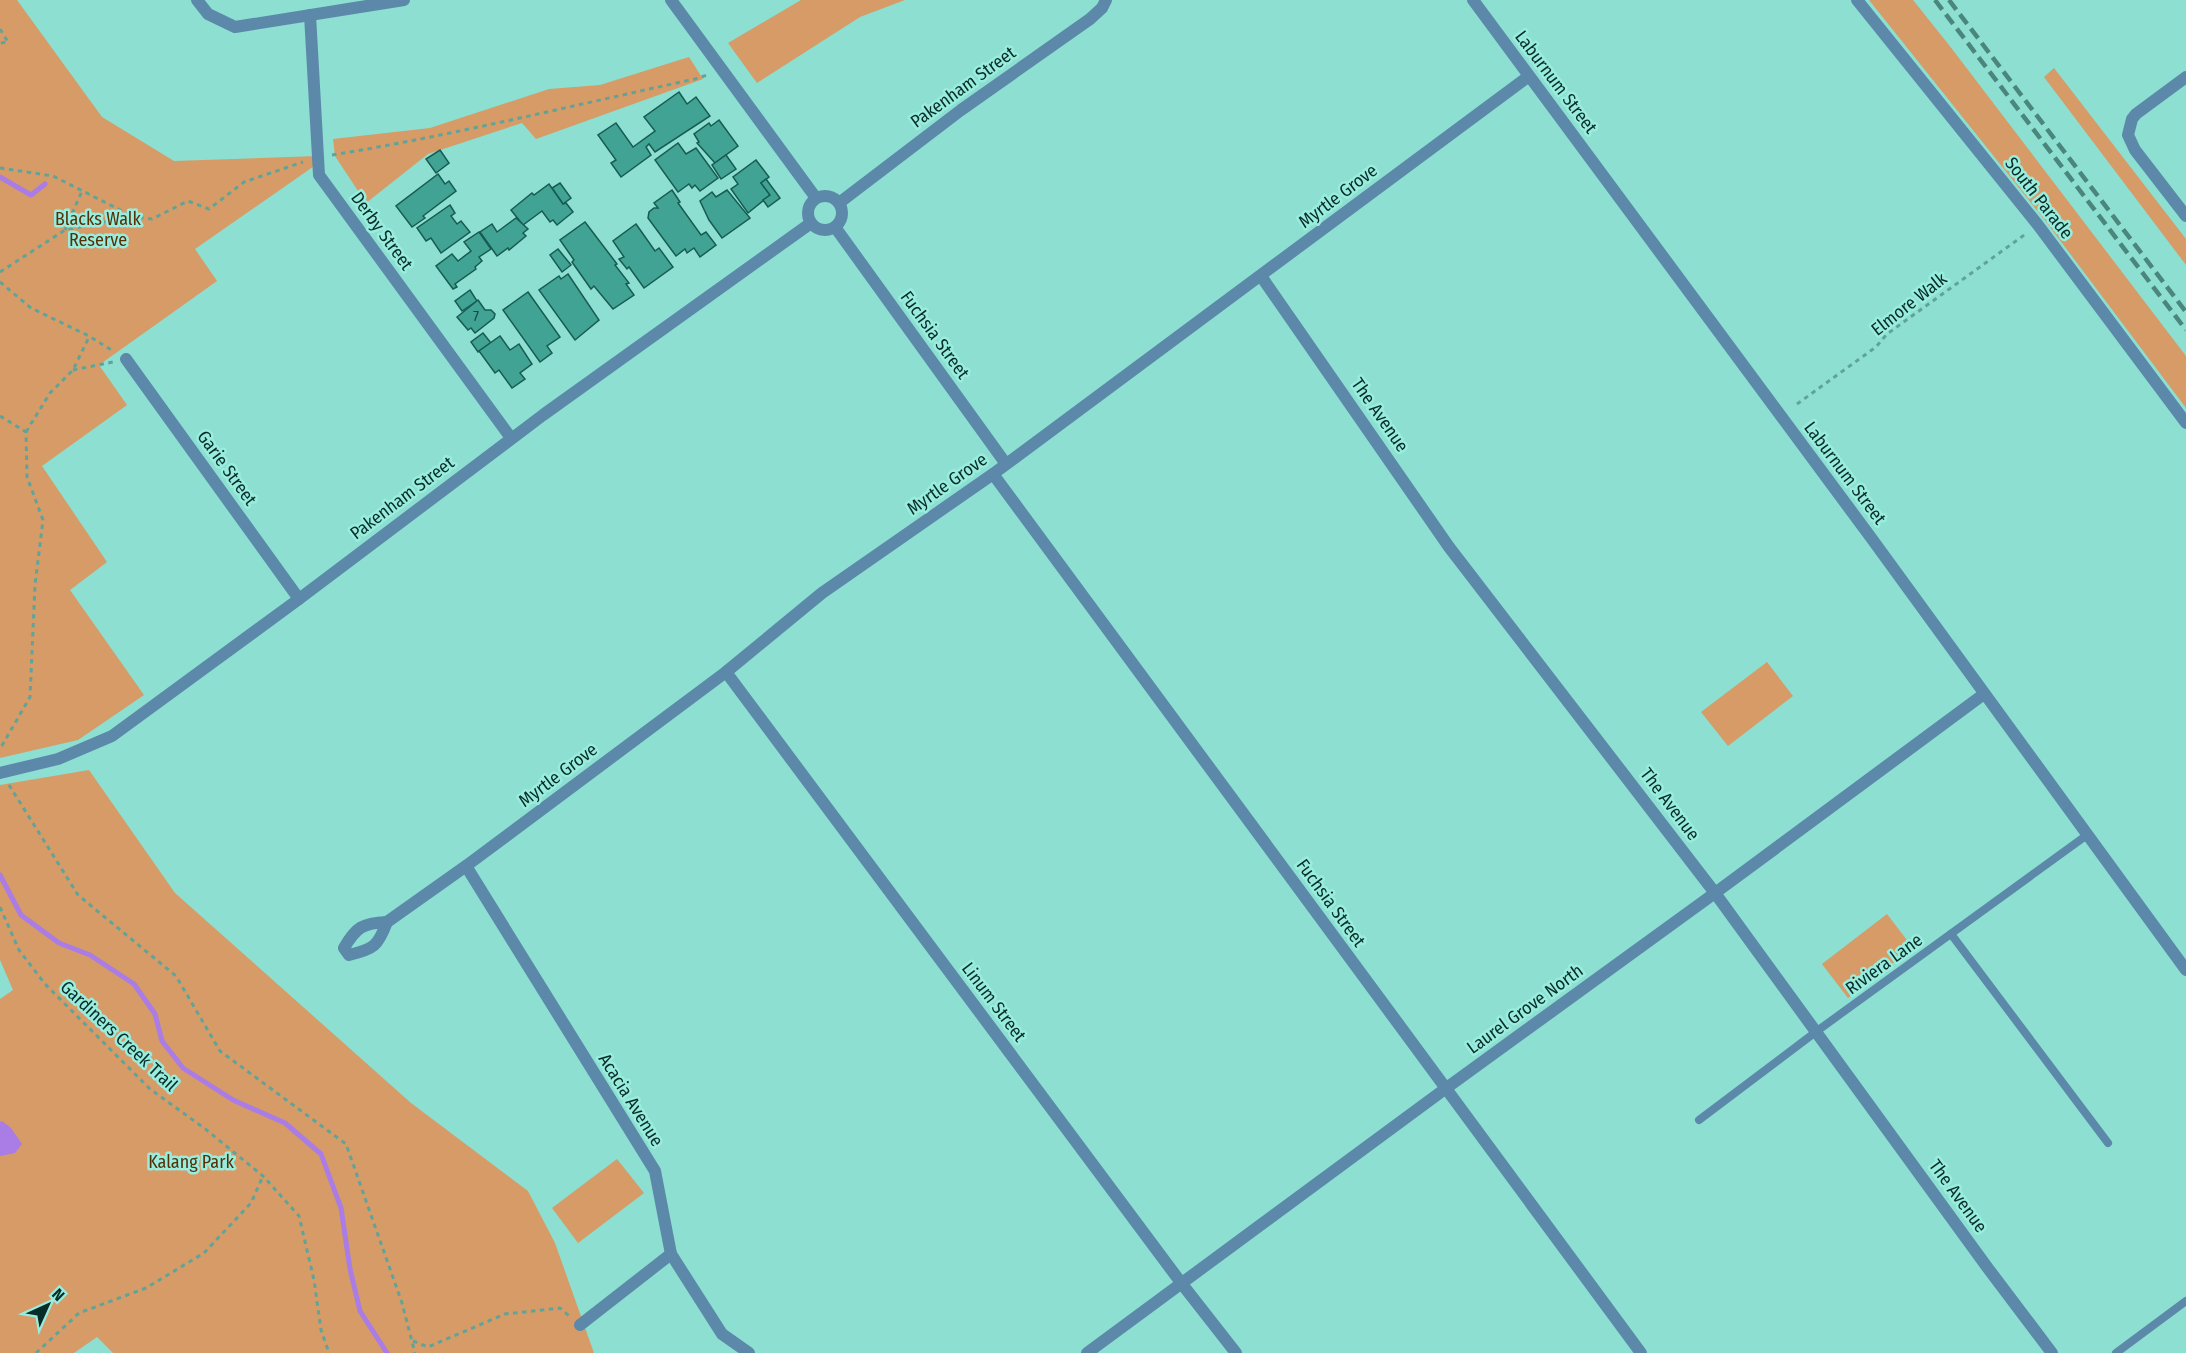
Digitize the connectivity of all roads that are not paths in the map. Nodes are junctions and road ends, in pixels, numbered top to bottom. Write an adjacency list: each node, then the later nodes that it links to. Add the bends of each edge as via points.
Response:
1 (197, 0): 7 (street, via 208,14 235,27)
2 (404, 0): 7 (street)
3 (671, 0): 10 (street)
4 (1106, 0): 11 (street, Pakenham Street, via 1090,20)
5 (1473, 0): 8 (street, Laburnum Street)
6 (1857, 0): 17 (street, South Parade, via 2038,225)
7 (310, 15): 18 (street, Derby Street, via 319,175)
8 (1529, 76): 15 (street, Myrtle Grove); 23 (street, Laburnum Street)
9 (2186, 77): 12 (street, via 2136,114 2128,135 2135,150)
10 (816, 198): 11 (street, via 830,196); 13 (street, via 808,212)
11 (838, 203): 14 (street, via 842,216)
12 (2186, 216)
13 (811, 223): 14 (street, via 825,230); 18 (street, Pakenham Street)
14 (835, 227): 19 (street, Fuchsia Street)
15 (1261, 276): 19 (street, Myrtle Grove); 27 (street, The Avenue, via 1449,547)
16 (126, 359): 21 (street, Garie Street)
17 (2186, 423)
18 (511, 438): 21 (street, Pakenham Street)
19 (1006, 464): 20 (street, Myrtle Grove)
20 (993, 474): 22 (street, Myrtle Grove, via 822,593); 32 (street, Fuchsia Street)
21 (299, 599): 24 (street, Pakenham Street, via 112,736 58,759)
22 (726, 672): 26 (street, Myrtle Grove); 36 (street, Linum Street)
23 (1984, 694): 25 (street, Laburnum Street); 27 (street, Laurel Grove North)
24 (1, 773)
25 (2087, 835): 29 (lane, Riviera Lane); 30 (street, Laburnum Street)
26 (466, 866): 28 (street, Myrtle Grove); 35 (street, Acacia Avenue, via 655,1171)
27 (1715, 893): 31 (street, The Avenue); 32 (street, Laurel Grove North)
28 (387, 922)
29 (1951, 934): 31 (lane, Riviera Lane); 34 (lane)
30 (2186, 970)
31 (1817, 1031): 33 (lane, Riviera Lane); 43 (street, The Avenue)
32 (1445, 1089): 36 (street, Laurel Grove North); 42 (street, Fuchsia Street)
33 (1699, 1120)
34 (2108, 1143)
35 (671, 1254): 38 (street); 39 (street, Acacia Avenue, via 722,1334)
36 (1182, 1284): 40 (street, Laurel Grove North); 41 (street, Linum Street)
37 (2186, 1301): 44 (lane)
38 (580, 1325)
39 (749, 1353)
40 (1087, 1353)
41 (1236, 1353)
42 (1641, 1353)
43 (2052, 1353)
44 (2116, 1353)

